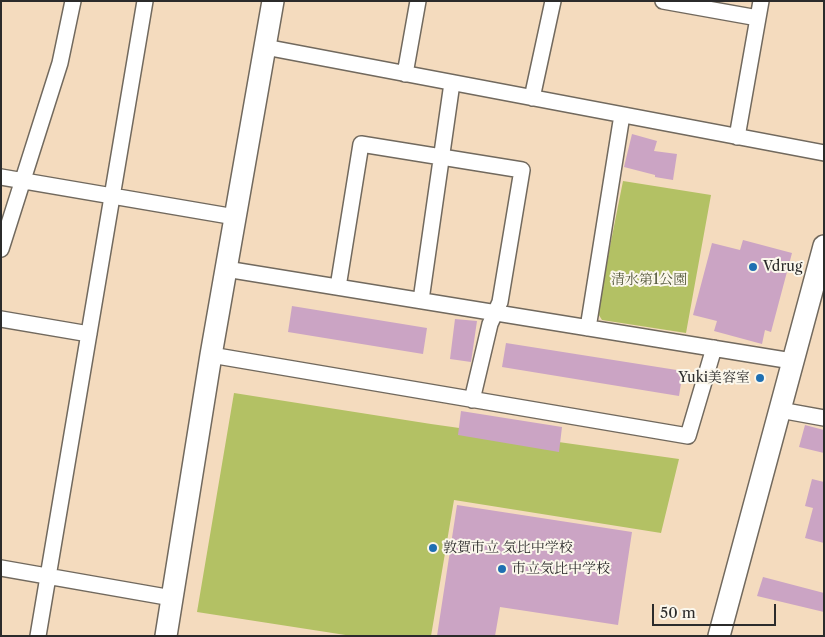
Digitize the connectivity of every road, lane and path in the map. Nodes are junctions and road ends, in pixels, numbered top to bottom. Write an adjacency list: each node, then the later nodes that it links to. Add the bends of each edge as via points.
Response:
1 (73, 1): 18 (street, via 60,63)
2 (145, 1): 19 (street)
3 (273, 1): 9 (street)
4 (418, 1): 10 (street)
5 (553, 1): 12 (street)
6 (663, 1): 8 (street)
7 (761, 1): 8 (street)
8 (758, 18): 14 (street)
9 (265, 47): 10 (street); 20 (street)
10 (405, 74): 11 (street)
11 (452, 83): 12 (street); 16 (street)
12 (532, 98): 13 (street)
13 (622, 115): 14 (street); 28 (street)
14 (737, 137): 15 (street)
15 (824, 153)
16 (442, 157): 24 (street, via 361,144); 25 (street); 26 (street, via 522,170)
17 (1, 177): 18 (street)
18 (23, 181): 19 (street); 22 (street)
19 (112, 196): 20 (street); 29 (street)
20 (235, 217): 23 (street)
21 (824, 246): 32 (street)
22 (1, 248)
23 (226, 269): 24 (street); 31 (street)
24 (338, 287): 25 (street)
25 (420, 300): 26 (street)
26 (496, 312): 28 (street); 33 (street, via 490,324)
27 (1, 319): 29 (street)
28 (588, 328): 30 (street)
29 (89, 334): 37 (street)
30 (714, 348): 32 (street); 33 (street, via 688,436)
31 (211, 355): 33 (street); 38 (street)
32 (792, 361): 34 (street)
33 (472, 400)
34 (780, 410): 35 (street); 41 (street)
35 (824, 418)
36 (1, 568): 37 (street)
37 (47, 576): 38 (street); 39 (street)
38 (172, 598): 40 (street)
39 (38, 636)
40 (166, 636)
41 (719, 636)

